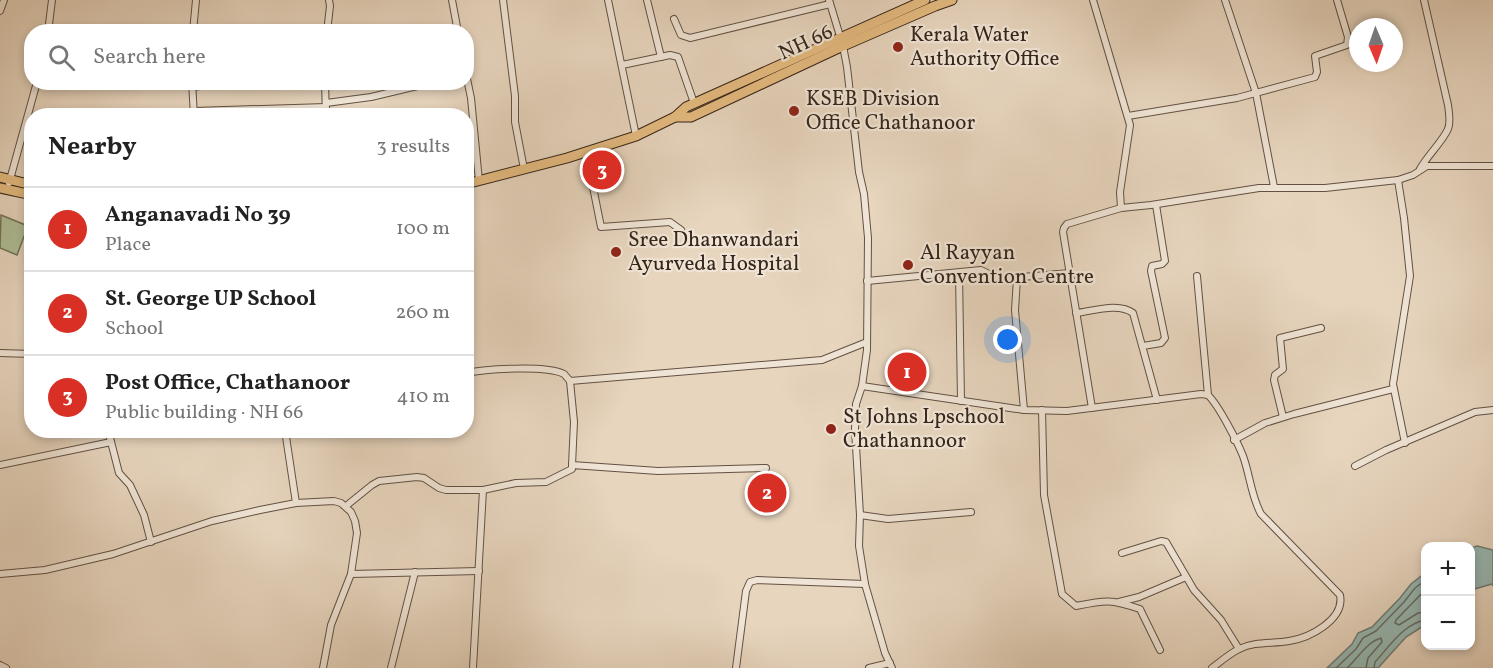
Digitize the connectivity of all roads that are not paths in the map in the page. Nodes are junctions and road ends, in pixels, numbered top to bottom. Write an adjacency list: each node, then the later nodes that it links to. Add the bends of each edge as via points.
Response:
1 (4, 0): 16 (street)
2 (52, 0): 18 (street)
3 (196, 0): 19 (street)
4 (329, 0): 20 (street)
5 (453, 0): 21 (street)
6 (503, 0): 45 (street, via 515,96 514,122)
7 (608, 0): 24 (street)
8 (646, 0): 23 (street)
9 (925, 0): 22 (highway, NH 66)
10 (952, 0): 22 (highway, NH 66)
11 (1093, 0): 37 (street)
12 (1225, 0): 30 (street)
13 (1337, 0): 30 (street, via 1347,45 1315,56 1315,77)
14 (1424, 0): 46 (street, via 1449,120 1448,129)
15 (829, 2): 17 (street, via 690,38 681,35); 22 (street)
16 (0, 11)
17 (674, 19)
18 (49, 24)
19 (194, 24)
20 (328, 24)
21 (457, 24)
22 (842, 41): 31 (highway, NH 66); 38 (highway, NH 66, via 691,117); 62 (street, via 864,194)
23 (661, 57): 24 (street); 31 (street, via 680,58)
24 (622, 65): 42 (street)
25 (35, 90): 33 (street)
26 (192, 90): 34 (street)
27 (325, 90): 32 (street)
28 (400, 90): 32 (street)
29 (470, 90): 36 (street)
30 (1256, 93): 37 (street); 52 (street)
31 (694, 103): 38 (highway, NH 66)
32 (326, 105): 35 (street)
33 (30, 108)
34 (194, 108)
35 (276, 108)
36 (472, 108)
37 (1128, 116): 56 (street, via 1130,134)
38 (675, 117): 42 (highway, NH 66)
39 (474, 129): 49 (street)
40 (24, 132): 41 (street)
41 (23, 136): 47 (street)
42 (636, 136): 43 (highway, NH 66)
43 (586, 152): 45 (highway, NH 66); 57 (street, via 601,227 670,222)
44 (1493, 166): 46 (street, via 1427,166)
45 (524, 169): 49 (highway, NH 66)
46 (1418, 172): 48 (street)
47 (5, 178): 51 (highway); 53 (street)
48 (1398, 180): 52 (street, via 1324,188); 72 (street, via 1410,276)
49 (479, 181): 50 (highway, NH 66)
50 (474, 182)
51 (24, 183)
52 (1274, 187): 55 (street)
53 (3, 189): 54 (highway)
54 (24, 193)
55 (1156, 204): 56 (street); 66 (street, via 1165,261 1152,266 1151,271 1165,338 1163,342)
56 (1121, 208): 59 (street, via 1071,222 1064,228)
57 (681, 230)
58 (959, 273): 61 (street, via 981,270 995,279); 62 (street); 74 (street)
59 (1070, 273): 61 (street); 63 (street)
60 (1197, 276): 73 (street)
61 (1017, 278): 77 (street, via 1015,310)
62 (867, 281): 65 (street)
63 (1076, 313): 66 (street, via 1129,310 1135,317); 76 (street)
64 (1321, 328): 80 (street, via 1280,338 1283,369 1274,380)
65 (867, 342): 70 (street, via 822,360); 71 (street)
66 (1143, 346): 75 (street)
67 (0, 353): 68 (street)
68 (24, 354)
69 (474, 372): 70 (street, via 530,369 564,374)
70 (570, 381): 87 (street, via 574,422)
71 (862, 386): 74 (street); 94 (street, via 856,404 855,429)
72 (1393, 389): 80 (street); 85 (street)
73 (1208, 395): 75 (street); 83 (street)
74 (961, 400): 77 (street)
75 (1157, 400): 76 (street)
76 (1092, 408): 78 (street)
77 (1024, 410): 78 (street)
78 (1042, 410): 103 (street, via 1044,495 1062,594 1076,606 1106,600)
79 (1493, 410): 85 (street, via 1475,412)
80 (1283, 417): 83 (street)
81 (110, 438): 84 (street)
82 (286, 438): 91 (street)
83 (1234, 440): 104 (street, via 1264,518 1341,600 1333,618 1314,631 1290,641)
84 (111, 442): 86 (street); 95 (street, via 119,473 130,485 144,515)
85 (1405, 443): 88 (street)
86 (0, 465)
87 (572, 465): 89 (street, via 658,471); 90 (street, via 572,469 546,482)
88 (1355, 466)
89 (766, 468)
90 (483, 490): 92 (street, via 446,490 424,478 409,477 379,481); 97 (street)
91 (296, 503): 92 (street, via 334,501); 95 (street, via 212,521)
92 (346, 506): 100 (street, via 357,530)
93 (971, 512): 94 (street, via 888,519)
94 (860, 515): 102 (street, via 859,546)
95 (151, 542): 99 (street, via 45,570)
96 (1122, 553): 101 (street, via 1164,541)
97 (479, 571): 98 (street); 111 (street)
98 (415, 572): 100 (street); 110 (street)
99 (0, 574)
100 (351, 574): 109 (street, via 331,625)
101 (1185, 578): 103 (street); 104 (street, via 1221,620)
102 (865, 584): 107 (street); 112 (street, via 750,582)
103 (1119, 602): 105 (street, via 1140,609)
104 (1239, 649): 114 (street)
105 (1160, 650)
106 (0, 665): 108 (street)
107 (891, 666): 113 (street)
108 (6, 668)
109 (323, 668)
110 (391, 668)
111 (473, 668)
112 (736, 668)
113 (869, 668)
114 (1212, 668)

